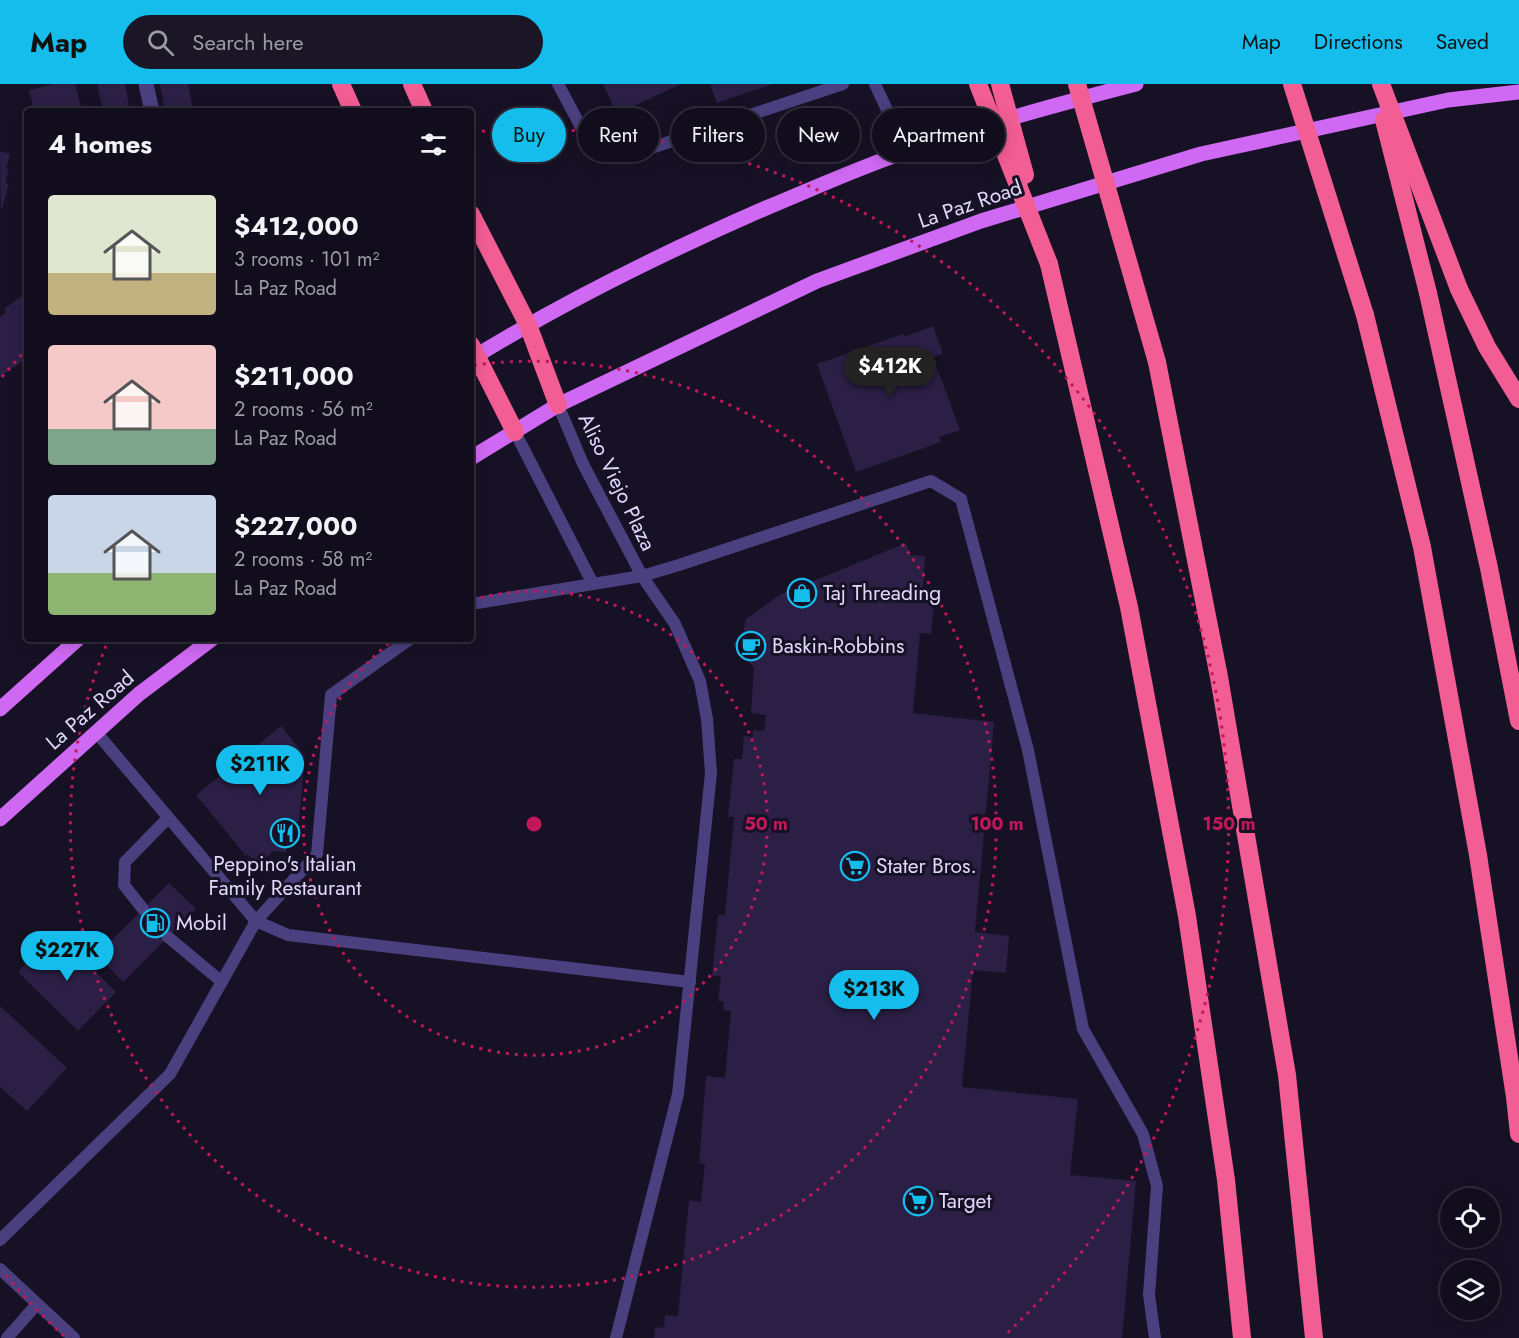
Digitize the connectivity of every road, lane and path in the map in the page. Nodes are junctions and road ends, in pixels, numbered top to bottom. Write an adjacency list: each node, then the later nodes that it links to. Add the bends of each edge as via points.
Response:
1 (146, 84): 15 (street)
2 (341, 84): 16 (highway)
3 (412, 84): 17 (highway)
4 (558, 84): 5 (lane, via 582,129 608,151 651,148)
5 (843, 84)
6 (875, 84): 18 (lane)
7 (978, 84): 22 (highway, bridge)
8 (1000, 84): 22 (highway, bridge)
9 (1077, 84): 55 (highway, bridge, via 1157,362 1219,677 1287,1075)
10 (1136, 84): 19 (main road)
11 (1292, 84): 46 (highway, bridge, via 1365,315 1422,547 1478,855)
12 (1375, 84): 37 (highway, bridge, via 1428,293)
13 (1381, 84): 26 (highway, bridge, via 1459,289)
14 (1519, 92): 27 (main road, La Paz Road, via 1448,100 1202,154 981,221 817,280)
15 (151, 108)
16 (352, 108)
17 (423, 108)
18 (886, 108)
19 (1005, 120)
20 (876, 162): 23 (main road, via 704,236)
21 (474, 220): 23 (highway)
22 (1049, 264): 54 (highway, via 1129,606 1187,915 1226,1180)
23 (528, 325): 24 (main road); 27 (highway)
24 (474, 352)
25 (474, 355): 28 (highway)
26 (1519, 399)
27 (558, 405): 28 (main road, La Paz Road); 30 (lane, Aliso Viejo Plaza, via 582,464)
28 (515, 432): 29 (main road, La Paz Road); 31 (lane)
29 (474, 456)
30 (642, 576): 31 (lane); 45 (lane, Aliso Viejo Plaza, via 675,624 700,681 707,719 711,773); 53 (lane, via 930,480 961,499 1028,750 1083,1029 1143,1134 1157,1186 1149,1294)
31 (593, 584): 32 (lane)
32 (474, 604)
33 (75, 642): 36 (main road)
34 (208, 642): 38 (main road, La Paz Road)
35 (406, 642): 42 (lane, via 331,695 317,854)
36 (0, 709)
37 (1519, 721)
38 (96, 732): 39 (lane); 40 (main road, La Paz Road)
39 (168, 818): 41 (lane, via 125,861 124,885); 42 (lane)
40 (0, 819)
41 (143, 909)
42 (256, 921): 44 (lane); 45 (lane, via 288,935)
43 (168, 938): 44 (lane)
44 (222, 982): 47 (lane, via 170,1074)
45 (690, 982): 52 (lane, Aliso Viejo Plaza, via 678,1095)
46 (1519, 1134)
47 (0, 1240)
48 (0, 1269): 49 (lane)
49 (38, 1304): 50 (lane); 51 (lane)
50 (7, 1338)
51 (74, 1338)
52 (616, 1338)
53 (1155, 1338)
54 (1242, 1338)
55 (1314, 1338)

